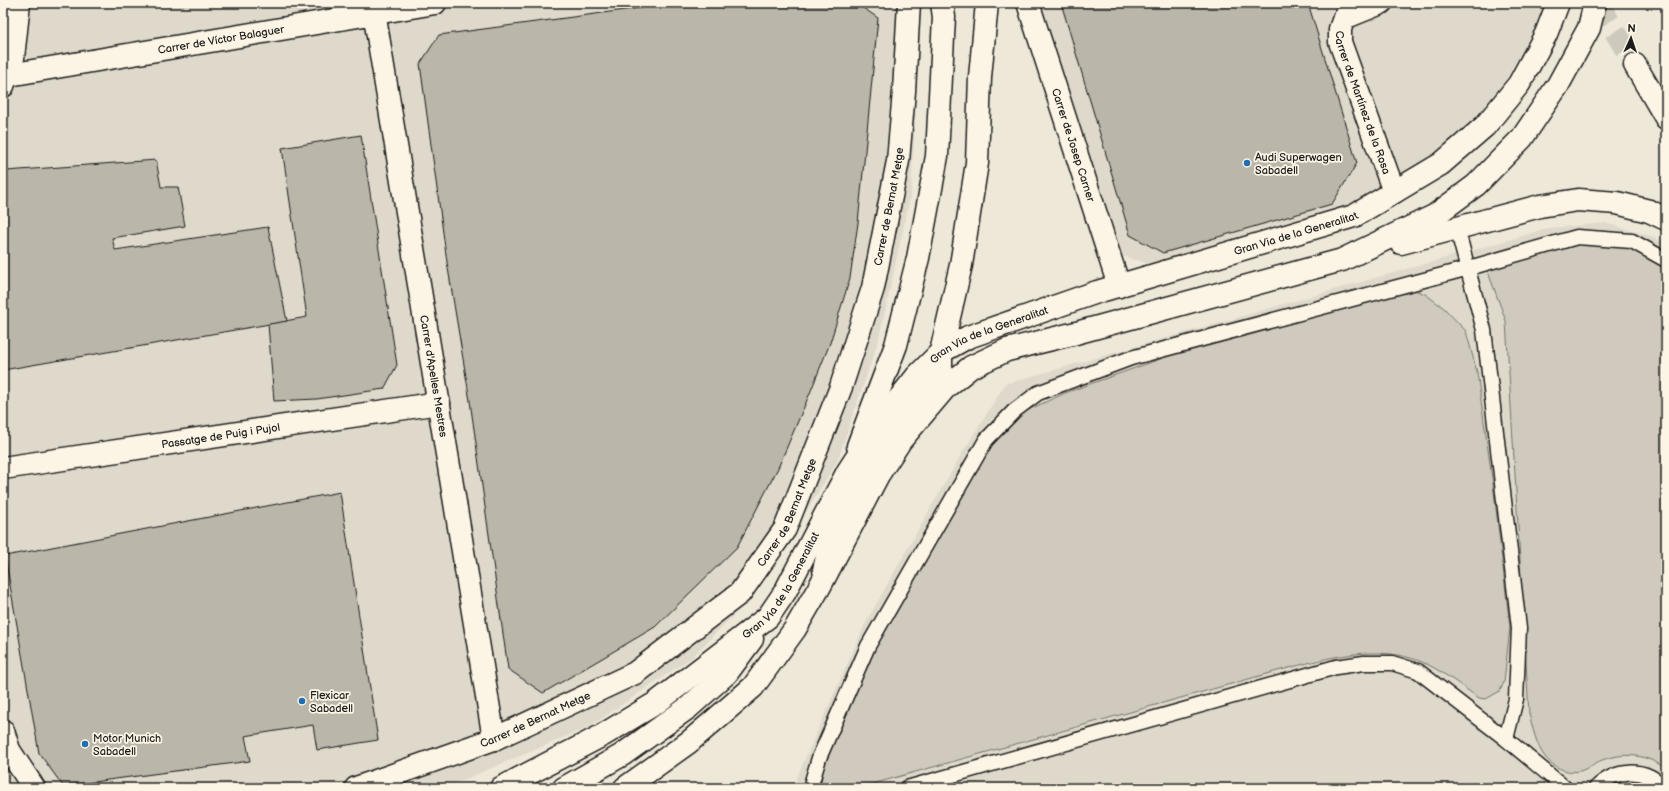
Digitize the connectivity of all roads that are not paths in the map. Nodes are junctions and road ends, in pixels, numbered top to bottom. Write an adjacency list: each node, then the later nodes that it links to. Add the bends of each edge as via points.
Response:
1 (19, 3): 12 (street, via 13,58)
2 (436, 3): 10 (street, Carrer de Víctor Balaguer)
3 (942, 3): 24 (street, via 944,17 937,156 918,258 896,345)
4 (988, 3): 21 (street, via 980,76 977,163 961,265)
5 (1028, 3): 20 (street, Carrer de Josep Carner)
6 (1558, 3): 14 (street, Gran Via de la Generalitat, via 1546,34 1519,84 1485,126 1440,164)
7 (1595, 3): 17 (street, Gran Via de la Generalitat, via 1589,28 1558,85 1522,138 1476,186 1434,216)
8 (907, 5): 28 (street, Carrer de Bernat Metge, via 898,161 873,288 841,387 785,529 740,593 635,672)
9 (1367, 5): 14 (street, Carrer de Martínez de la Rosa, via 1344,18 1340,29 1340,42)
10 (374, 12): 12 (street, Carrer de Víctor Balaguer); 22 (street, Carrer d'Apelles Mestres)
11 (1635, 65): 13 (street)
12 (4, 79)
13 (1666, 118)
14 (1394, 192): 20 (street, Gran Via de la Generalitat, via 1354,216)
15 (1666, 219): 16 (street, via 1650,211 1617,202 1578,200 1540,206)
16 (1457, 228): 17 (street); 19 (lane)
17 (1342, 260): 25 (street, Gran Via de la Generalitat, via 1007,350 971,366 946,388 901,440 878,475)
18 (1666, 260): 19 (lane, via 1632,241 1577,237)
19 (1469, 268): 29 (lane, via 1484,337 1519,628 1516,699); 36 (lane, via 1131,358 1038,393 1014,411 986,440 868,646 819,758)
20 (1119, 286): 21 (street, Gran Via de la Generalitat, via 1001,324 968,337)
21 (942, 352): 24 (street, Gran Via de la Generalitat, via 917,376 878,425); 25 (street, via 941,368 885,440 840,518 830,544)
22 (439, 403): 23 (street, Passatge de Puig i Pujol); 28 (street, Carrer d'Apelles Mestres)
23 (3, 468)
24 (848, 471): 26 (street, Gran Via de la Generalitat, via 785,592)
25 (820, 586): 35 (street, Gran Via de la Generalitat, via 795,629 753,687 689,742)
26 (768, 617): 33 (street, Gran Via de la Generalitat, via 656,703 603,735); 34 (street, via 727,673 689,707 622,755)
27 (3, 731): 31 (street, via 9,750)
28 (494, 739): 32 (street, Carrer de Bernat Metge)
29 (1506, 739): 37 (lane, via 1418,671 1392,663 1364,663 1336,667); 38 (lane)
30 (1663, 786): 39 (lane, via 1647,776 1633,772 1617,774 1603,780)
31 (34, 788)
32 (356, 788)
33 (501, 788)
34 (564, 788)
35 (625, 788)
36 (810, 788)
37 (907, 788)
38 (1565, 788)
39 (1596, 788)

